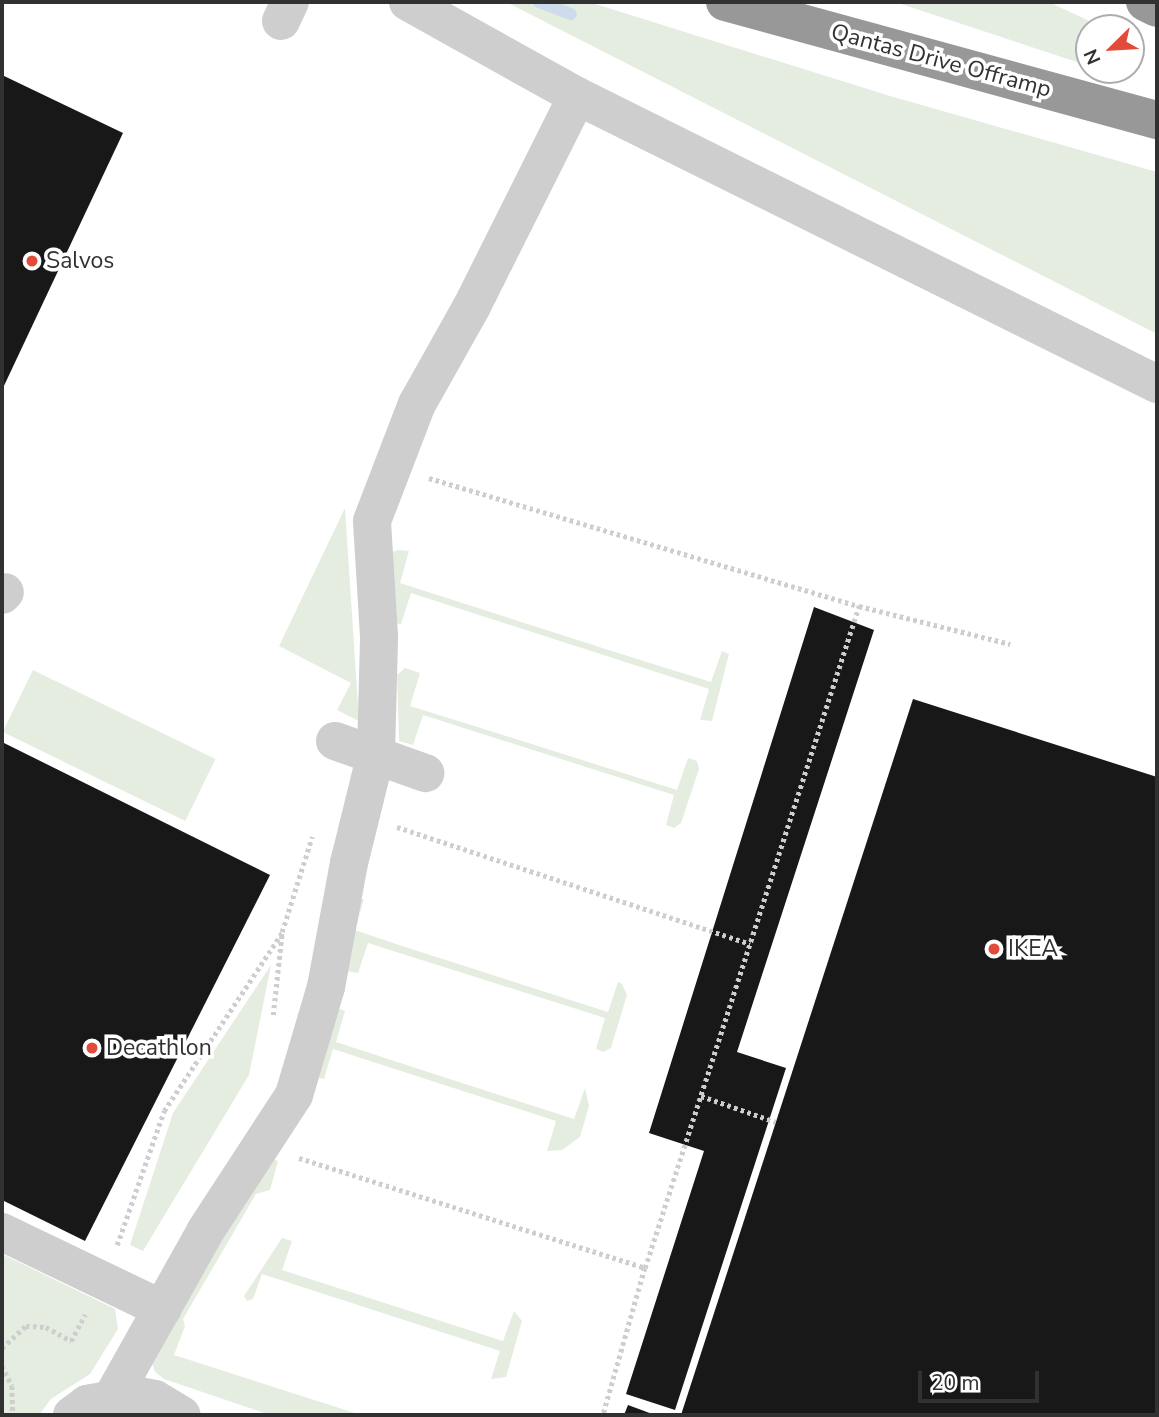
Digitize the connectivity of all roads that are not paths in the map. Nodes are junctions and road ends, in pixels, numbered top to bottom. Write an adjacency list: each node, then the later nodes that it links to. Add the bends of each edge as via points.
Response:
1 (408, 2): 5 (street)
2 (725, 2): 6 (highway, Qantas Drive Offramp)
3 (1145, 2): 4 (highway)
4 (1157, 8)
5 (577, 96): 7 (street); 9 (street, via 472,306 417,404 372,520 379,636)
6 (1157, 120)
7 (1157, 384)
8 (335, 741): 9 (street)
9 (376, 754): 10 (street); 12 (street, via 326,987 295,1095)
10 (425, 773)
11 (2, 1232): 12 (street, via 116,1261)
12 (162, 1309): 13 (street)
13 (113, 1395): 14 (street); 15 (street, via 155,1399)
14 (72, 1415)
15 (182, 1415)

